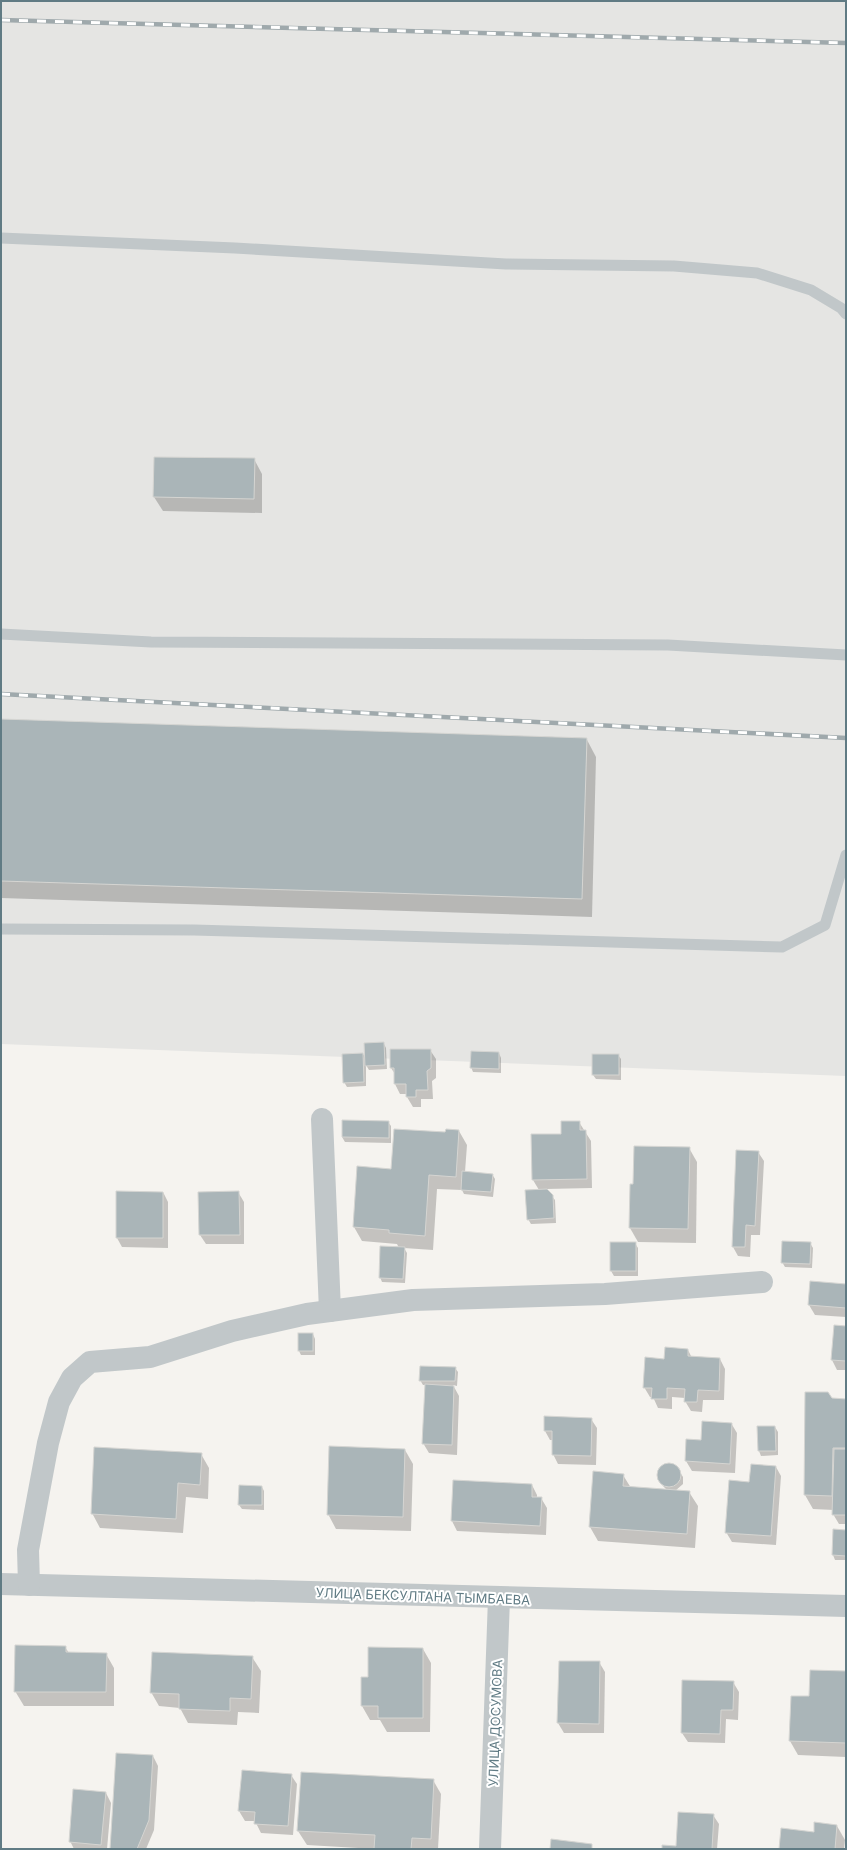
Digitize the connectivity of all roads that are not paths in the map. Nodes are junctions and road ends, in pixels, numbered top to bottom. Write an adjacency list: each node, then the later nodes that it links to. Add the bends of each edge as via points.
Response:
1 (1, 238): 2 (lane, via 243,248 506,264 674,266 750,272 811,290 841,308)
2 (846, 314)
3 (1, 634): 4 (lane, via 151,642 668,645)
4 (846, 655)
5 (846, 855): 6 (lane, via 825,925 782,947 194,930)
6 (1, 929)
7 (322, 1119): 9 (street)
8 (762, 1282): 9 (street, via 605,1294 413,1300)
9 (330, 1311): 11 (street, via 232,1331 150,1357 90,1362 72,1378 59,1402 48,1443 28,1550)
10 (1, 1584): 11 (street, УЛИЦА БЕКСУЛТАНА ТЫМБАЕВА)
11 (29, 1585): 12 (street, УЛИЦА БЕКСУЛТАНА ТЫМБАЕВА)
12 (499, 1598): 13 (street, УЛИЦА БЕКСУЛТАНА ТЫМБАЕВА); 14 (street, УЛИЦА ДОСУМОВА)
13 (846, 1606)
14 (490, 1849)

